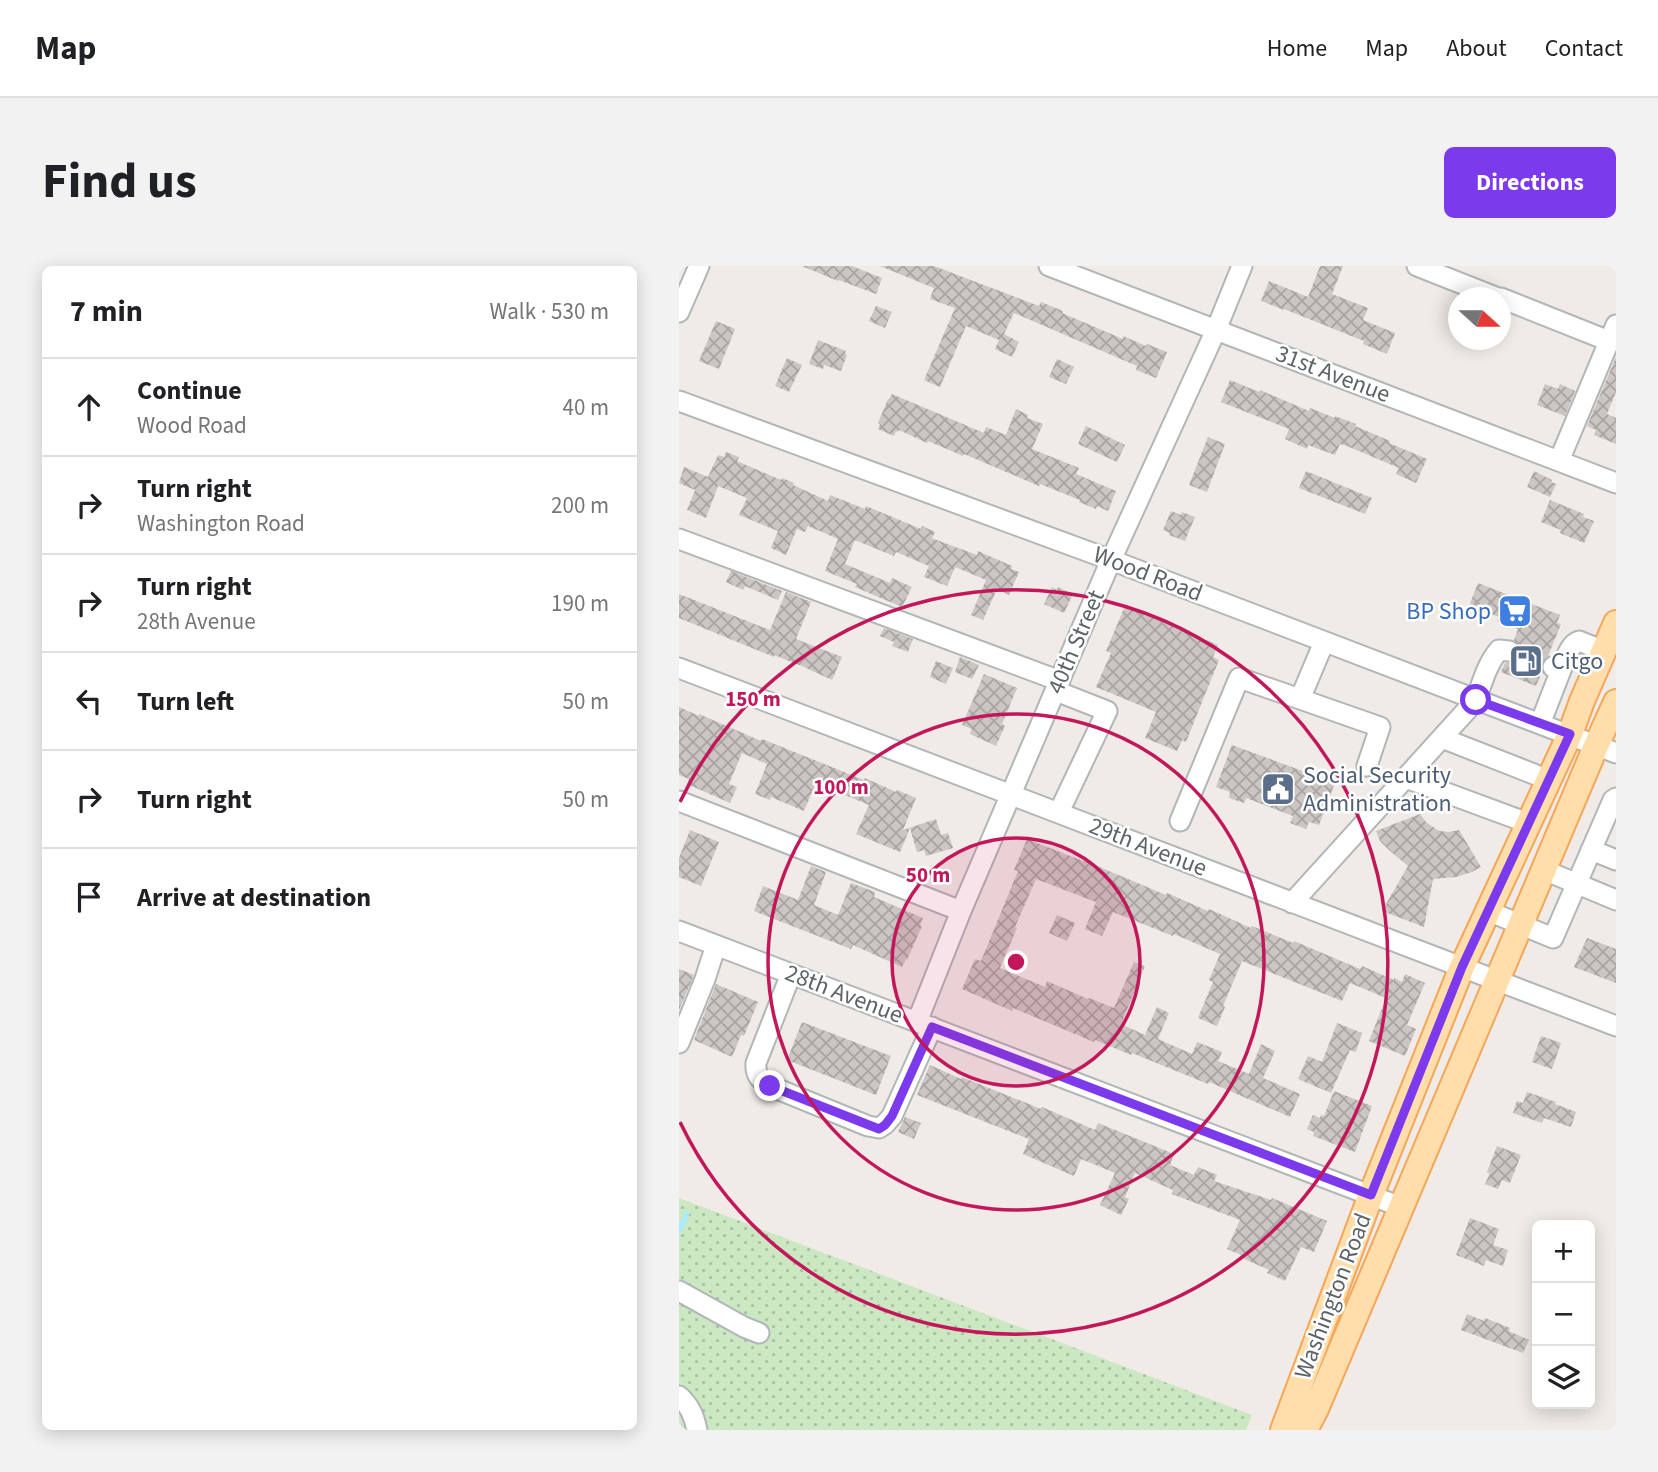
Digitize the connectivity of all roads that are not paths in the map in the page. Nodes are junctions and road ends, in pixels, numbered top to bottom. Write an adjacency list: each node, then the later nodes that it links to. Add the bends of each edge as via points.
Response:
1 (1049, 266): 8 (street, 31st Avenue)
2 (1242, 266): 8 (street, 40th Street)
3 (1417, 266): 5 (street)
4 (692, 268): 7 (street)
5 (1471, 287)
6 (1511, 302): 9 (street)
7 (679, 313)
8 (1216, 330): 11 (street, 31st Avenue); 14 (street, 40th Street)
9 (1613, 333): 11 (street)
10 (679, 401): 14 (street, Wood Road)
11 (1559, 461): 12 (street, 31st Avenue)
12 (1616, 483)
13 (679, 538): 20 (street)
14 (1111, 560): 16 (street, Wood Road); 20 (street, 40th Street)
15 (1616, 623): 18 (main road, Washington Road)
16 (1324, 642): 21 (street); 22 (street, Wood Road)
17 (1509, 651): 22 (street, via 1499,650 1495,655)
18 (1604, 651): 24 (street, via 1579,641 1572,645 1557,669); 25 (main road, Washington Road)
19 (679, 668): 31 (street, 29th Avenue)
20 (1058, 686): 31 (street, 40th Street); 34 (street, via 1107,711)
21 (1300, 699): 28 (street, via 1380,727); 35 (street, via 1239,678)
22 (1476, 700): 24 (street, Wood Road); 26 (street)
23 (1616, 702): 27 (main road, Washington Road)
24 (1541, 724): 25 (street, Wood Road)
25 (1570, 734): 27 (street, Wood Road); 30 (main road, Washington Road)
26 (1442, 738): 29 (street); 30 (street)
27 (1606, 749): 39 (main road, Washington Road)
28 (1367, 766)
29 (1406, 778): 36 (street); 42 (street)
30 (1549, 780): 36 (main road, Washington Road)
31 (1011, 794): 34 (street, 29th Avenue); 43 (street, 40th Street)
32 (1616, 798): 37 (street)
33 (679, 801): 43 (street)
34 (1059, 812): 42 (street, 29th Avenue)
35 (1180, 821)
36 (1528, 824): 44 (main road, Washington Road)
37 (1591, 850): 38 (street); 40 (street)
38 (1616, 860)
39 (1544, 870): 40 (street); 45 (main road, Washington Road)
40 (1576, 884): 41 (street); 45 (street, via 1553,938)
41 (1616, 900)
42 (1292, 903): 48 (street, 29th Avenue)
43 (961, 911): 51 (street, 40th Street)
44 (1488, 911): 45 (street); 48 (main road, Washington Road)
45 (1522, 925): 50 (main road, Washington Road)
46 (679, 931): 47 (street, 28th Avenue)
47 (716, 945): 49 (street, 28th Avenue); 53 (street)
48 (1462, 967): 50 (street, 29th Avenue); 54 (main road, Washington Road)
49 (791, 974): 51 (street, 28th Avenue); 51 (street, 40th Street, via 755,1071 770,1086 868,1126 879,1129 892,1116)
50 (1497, 981): 52 (street, 29th Avenue); 55 (main road, Washington Road)
51 (924, 1024): 54 (street, 28th Avenue)
52 (1616, 1026)
53 (679, 1043)
54 (1371, 1195): 55 (street, 28th Avenue); 60 (main road, Washington Road)
55 (1401, 1207): 61 (main road, Washington Road)
56 (679, 1291): 57 (street)
57 (759, 1333)
58 (679, 1396): 59 (street)
59 (697, 1430)
60 (1283, 1430)
61 (1305, 1430)

